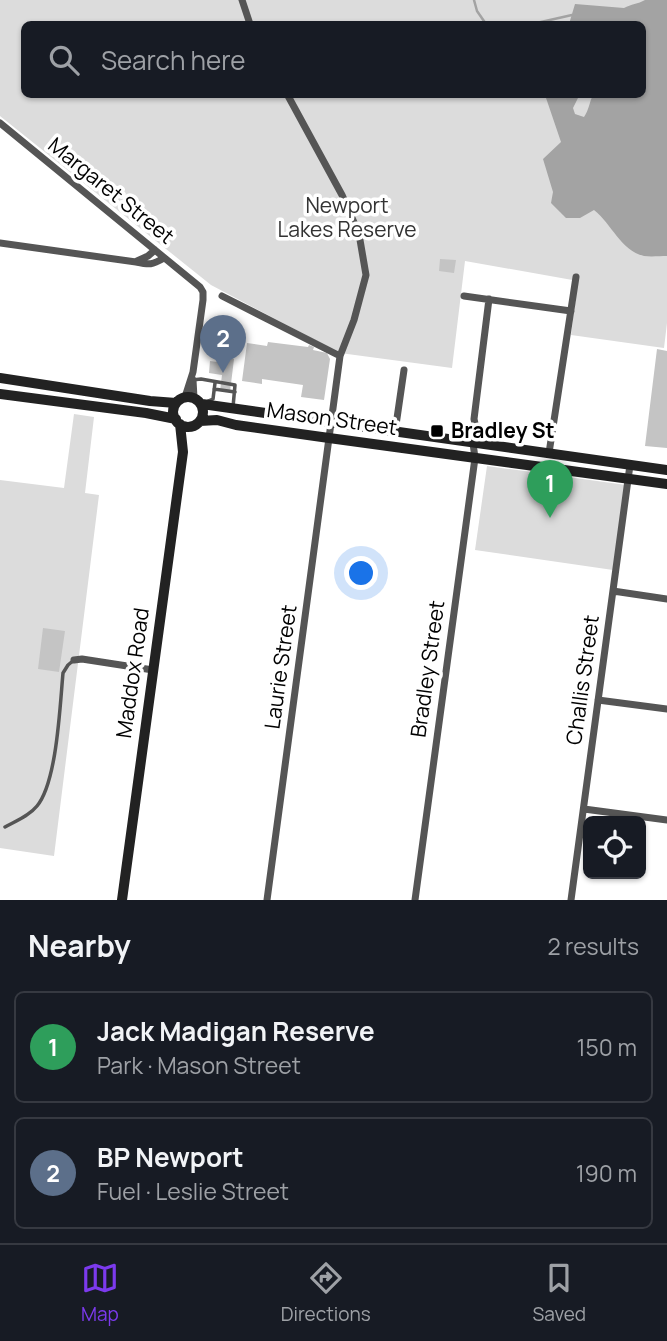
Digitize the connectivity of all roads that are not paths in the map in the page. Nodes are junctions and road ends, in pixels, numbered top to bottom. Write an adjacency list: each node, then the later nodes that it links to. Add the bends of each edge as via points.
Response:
1 (242, 0): 2 (street)
2 (249, 21)
3 (289, 98): 14 (street, Laurie Street, via 342,195 362,244 366,275)
4 (0, 122): 6 (street, Margaret Street)
5 (0, 243): 8 (street)
6 (155, 250): 7 (street, Margaret Street); 8 (street)
7 (164, 258): 8 (street, via 149,265); 16 (street, Margaret Street, via 203,292)
8 (136, 262)
9 (576, 277): 13 (street)
10 (222, 296): 14 (street)
11 (464, 296): 12 (street)
12 (489, 299): 13 (street); 30 (street, via 474,419 480,437)
13 (571, 311): 32 (street)
14 (340, 355): 26 (street, Laurie Street)
15 (404, 370): 27 (street)
16 (192, 377): 18 (lane); 22 (street)
17 (0, 378): 22 (street, Mason Street, via 150,401)
18 (215, 383): 19 (lane); 20 (lane, via 235,385)
19 (214, 389): 20 (lane); 22 (lane, via 213,399)
20 (235, 391): 23 (lane)
21 (0, 394): 24 (street)
22 (192, 401): 23 (street, Mason Street); 24 (street, via 174,411); 25 (street, via 203,413)
23 (232, 410): 26 (street, Mason Street)
24 (178, 421): 25 (street, via 184,426); 31 (street, Maddox Road)
25 (197, 423): 28 (street, Mason Street, via 217,420); 31 (street, Maddox Road)
26 (332, 424): 27 (street, Mason Street); 28 (street, Laurie Street)
27 (395, 432): 29 (street, Mason Street)
28 (329, 439): 33 (street, Mason Street); 48 (street, Laurie Street)
29 (473, 443): 30 (street, Mason Street); 33 (street, Bradley Street)
30 (490, 446): 32 (street, Mason Street)
31 (183, 452): 41 (street, Maddox Road)
32 (549, 453): 34 (street, Mason Street)
33 (475, 458): 36 (street, Mason Street); 49 (street, Bradley Street)
34 (630, 465): 35 (street, Mason Street); 36 (street, Challis Street)
35 (667, 470)
36 (628, 479): 37 (street, Mason Street); 38 (street, Challis Street)
37 (667, 484)
38 (613, 591): 39 (street); 42 (street, Challis Street)
39 (667, 598)
40 (74, 660): 41 (street); 46 (lane, via 64,673 48,786 37,806)
41 (153, 670): 47 (street, Maddox Road)
42 (598, 700): 43 (street); 44 (street, Challis Street)
43 (667, 709)
44 (584, 808): 45 (street); 50 (street, Challis Street)
45 (667, 820)
46 (5, 827)
47 (122, 900)
48 (267, 900)
49 (415, 900)
50 (571, 900)

